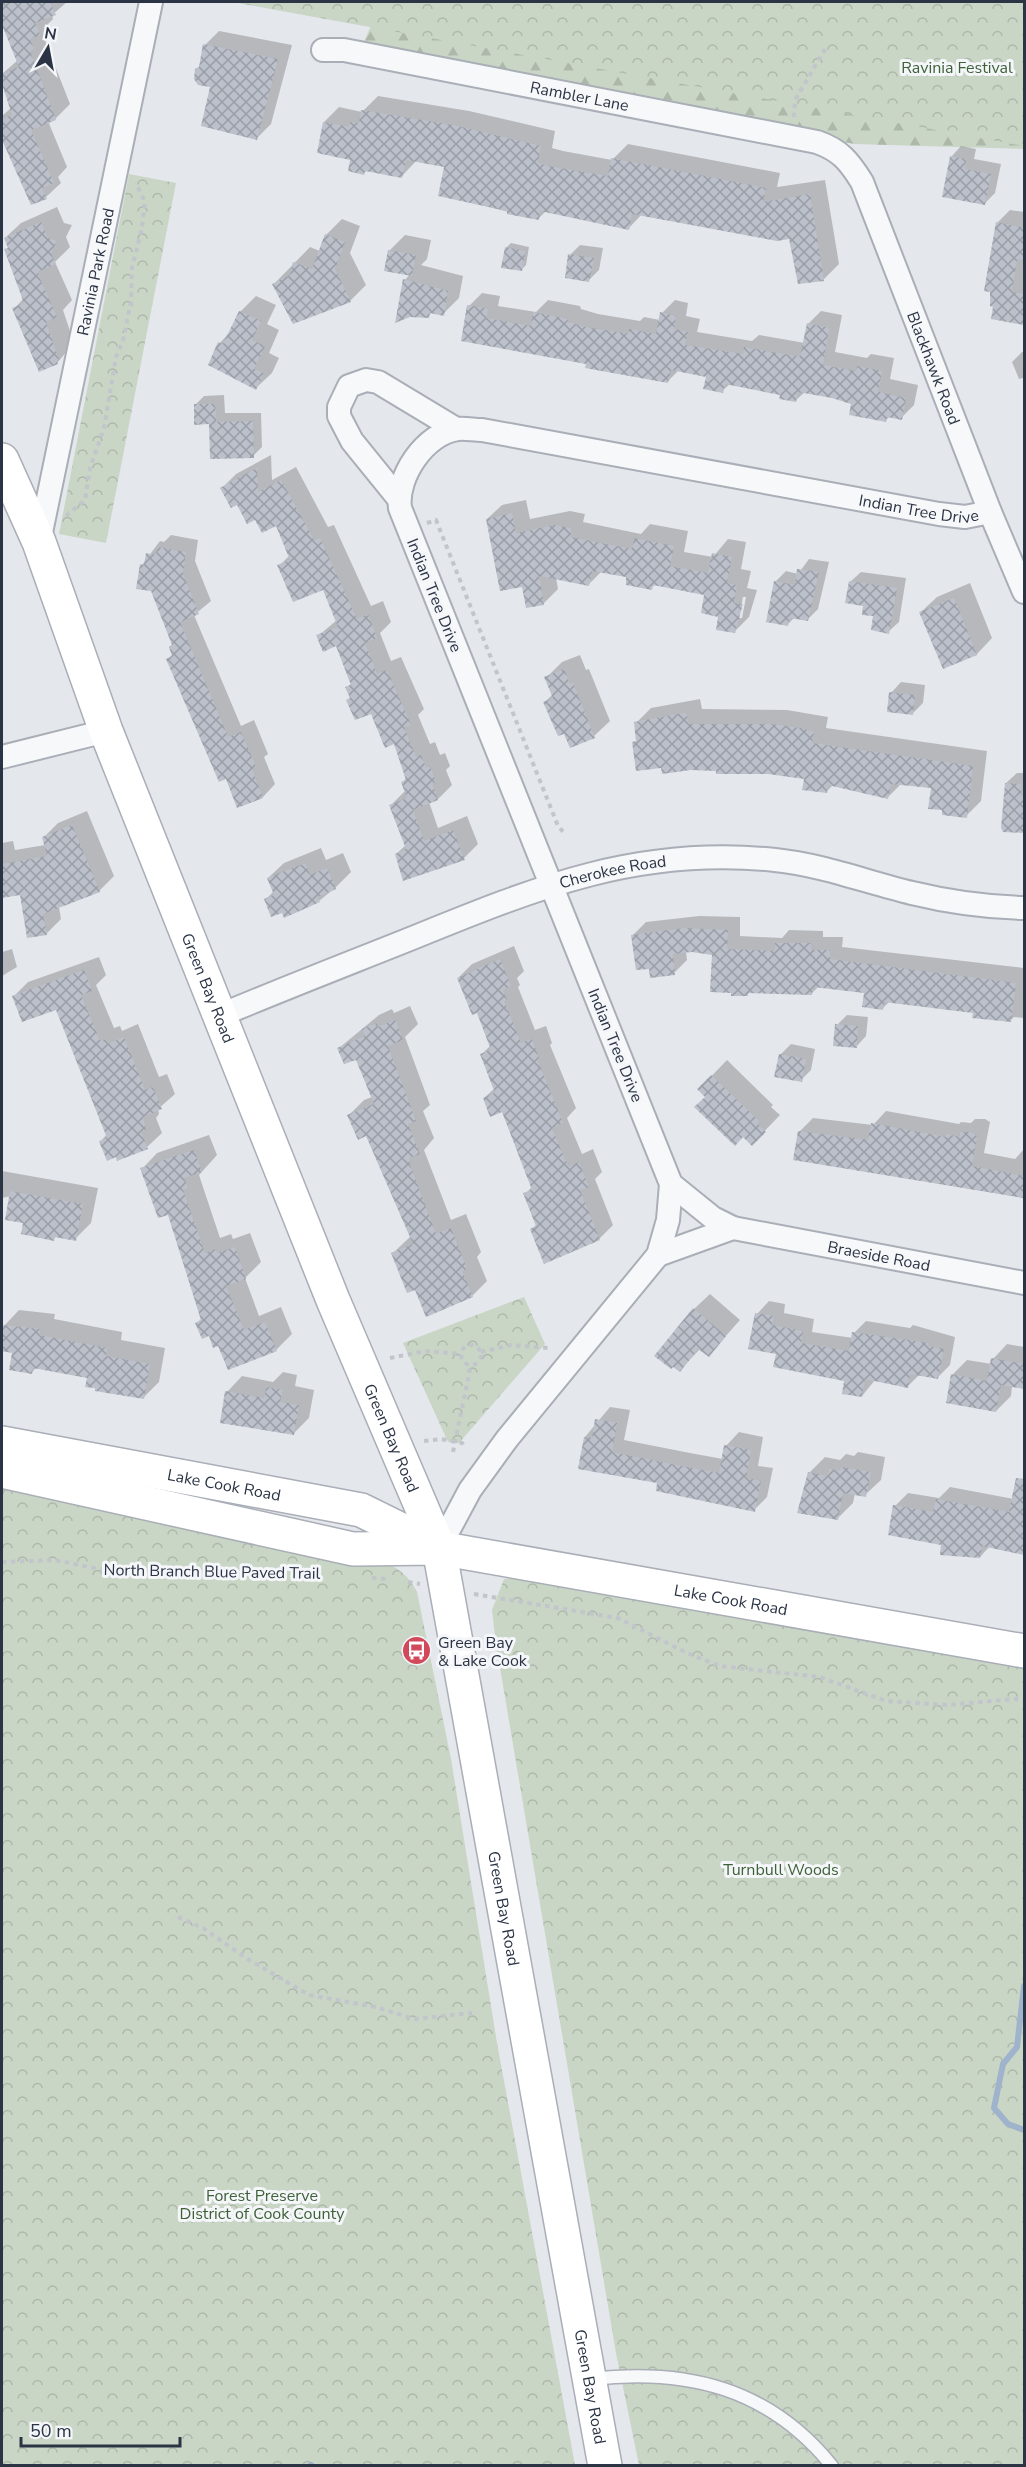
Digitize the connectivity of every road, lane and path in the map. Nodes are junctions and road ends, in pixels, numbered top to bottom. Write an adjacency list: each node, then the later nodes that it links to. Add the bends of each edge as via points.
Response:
1 (151, 2): 6 (street, Ravinia Park Road)
2 (825, 49): 4 (path, via 795,100)
3 (323, 50): 4 (street, Rambler Lane, via 344,50)
4 (797, 138): 5 (street, Rambler Lane)
5 (835, 148): 10 (street, Blackhawk Road, via 849,160 862,182)
6 (117, 168): 11 (path, via 136,183 145,202 132,268 131,302 85,500); 13 (street, Ravinia Park Road)
7 (456, 429): 9 (street, via 426,445 409,466); 9 (street, Indian Tree Drive, via 378,382 366,380 349,386 340,401 339,416 352,441); 10 (street, Indian Tree Drive, via 482,430 939,514 965,517)
8 (2, 460): 13 (main road, Green Bay Road)
9 (399, 499): 12 (street, Indian Tree Drive)
10 (990, 512): 14 (street, Blackhawk Road)
11 (63, 520)
12 (408, 529): 17 (path, via 436,520 558,826); 18 (street, Indian Tree Drive)
13 (39, 542): 15 (main road, Green Bay Road)
14 (1024, 592)
15 (106, 731): 16 (street); 20 (main road, Green Bay Road)
16 (2, 757)
17 (566, 835)
18 (549, 885): 19 (street, Cherokee Road, via 642,862 716,857 836,870 912,893 968,904); 20 (street, Cherokee Road); 21 (street, Indian Tree Drive)
19 (1024, 908)
20 (221, 1015): 36 (main road, Green Bay Road, via 333,1300)
21 (671, 1184): 22 (street, Braeside Road, via 713,1218); 23 (street, Indian Tree Drive, via 668,1221)
22 (732, 1228): 23 (street); 24 (street, Braeside Road)
23 (658, 1255): 36 (street, Indian Tree Drive, via 507,1439 470,1490)
24 (1024, 1283)
25 (548, 1348): 26 (path, via 511,1345)
26 (481, 1352): 27 (path, via 472,1344); 29 (path, via 479,1362)
27 (461, 1354): 28 (path, via 425,1351); 29 (path)
28 (390, 1358)
29 (471, 1365): 31 (path)
30 (424, 1441): 31 (path)
31 (455, 1441): 33 (path); 34 (path)
32 (2, 1443): 36 (main road, Lake Cook Road, via 362,1510)
33 (465, 1447)
34 (453, 1452)
35 (2, 1471): 36 (main road, Lake Cook Road, via 354,1549)
36 (440, 1548): 42 (main road, Lake Cook Road); 46 (main road, Green Bay Road)
37 (2, 1562): 38 (path, North Branch Blue Paved Trail, via 55,1560 137,1572 297,1569)
38 (324, 1572)
39 (365, 1577): 40 (path)
40 (387, 1579)
41 (491, 1597): 43 (path, via 618,1618 720,1666 820,1677 886,1701 947,1705)
42 (1024, 1652)
43 (1024, 1701)
44 (178, 1917): 45 (path, via 203,1928 309,1995 376,2007 414,2019)
45 (471, 2013)
46 (590, 2379): 47 (main road, Green Bay Road); 48 (lane, via 661,2375 748,2398 801,2433)
47 (605, 2466)
48 (832, 2466)

